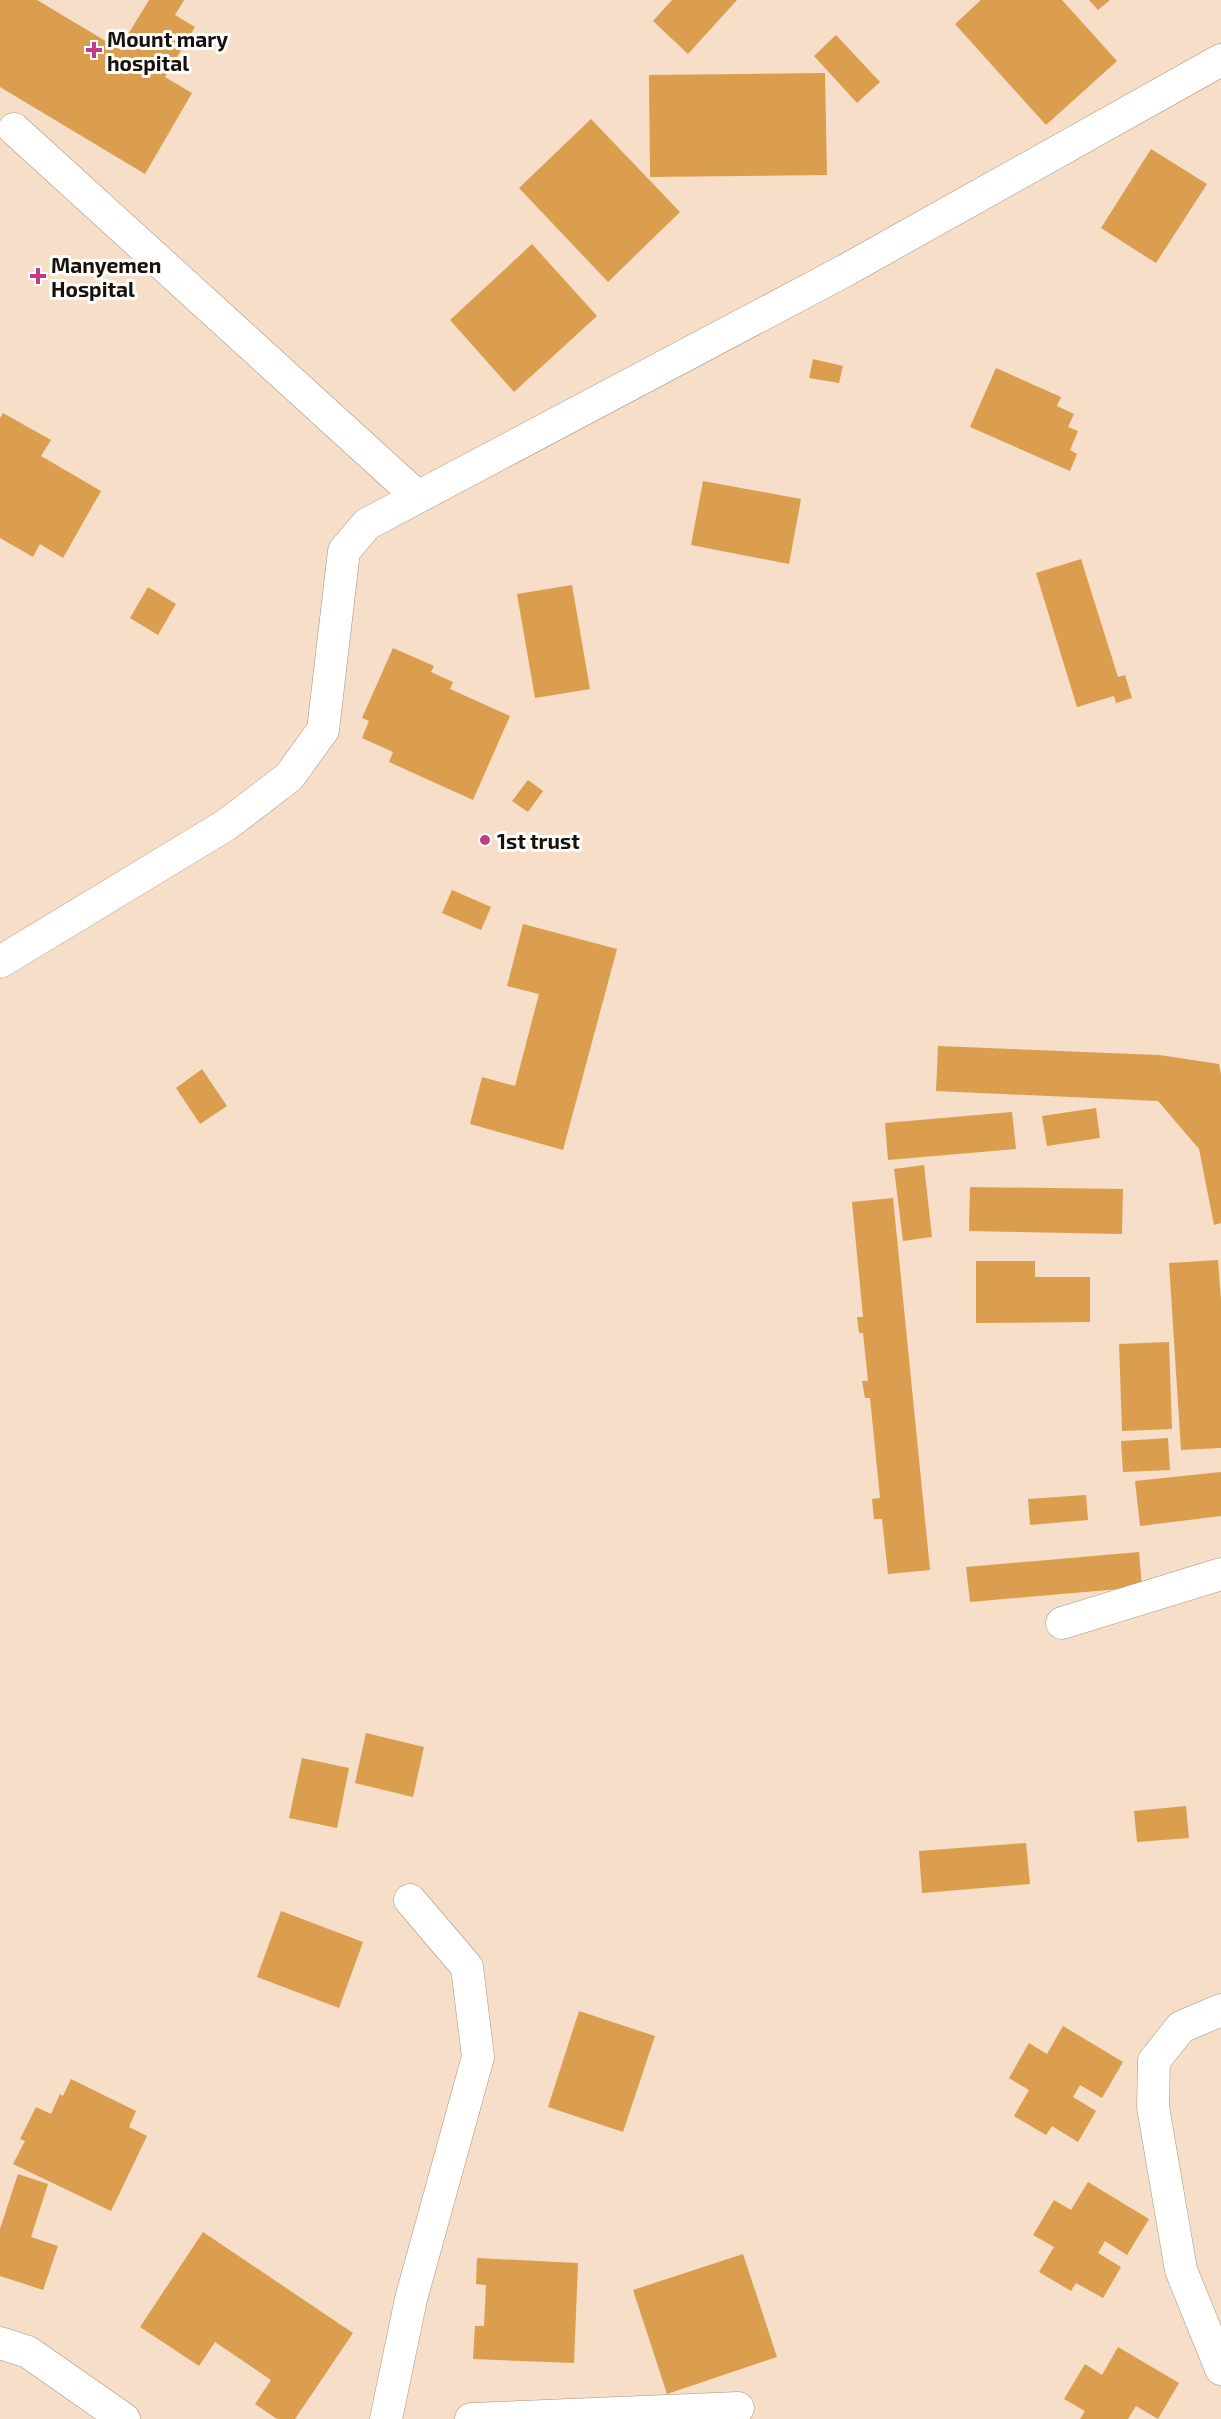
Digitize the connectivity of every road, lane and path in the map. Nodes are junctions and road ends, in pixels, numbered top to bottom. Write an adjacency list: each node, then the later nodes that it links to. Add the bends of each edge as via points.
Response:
1 (1221, 60): 3 (street, via 846,270)
2 (14, 129): 3 (street)
3 (418, 496): 4 (street, via 368,524 344,551 323,730 290,777 226,825)
4 (0, 962)
5 (1221, 1575): 6 (street)
6 (1062, 1623)
7 (410, 1900): 13 (street, via 467,1967 478,2056 411,2299)
8 (1221, 2010): 10 (street, via 1181,2027 1154,2061 1153,2107 1181,2270)
9 (0, 2343): 12 (street, via 28,2352)
10 (1221, 2369)
11 (738, 2408): 14 (street)
12 (124, 2419)
13 (386, 2419)
14 (471, 2419)

